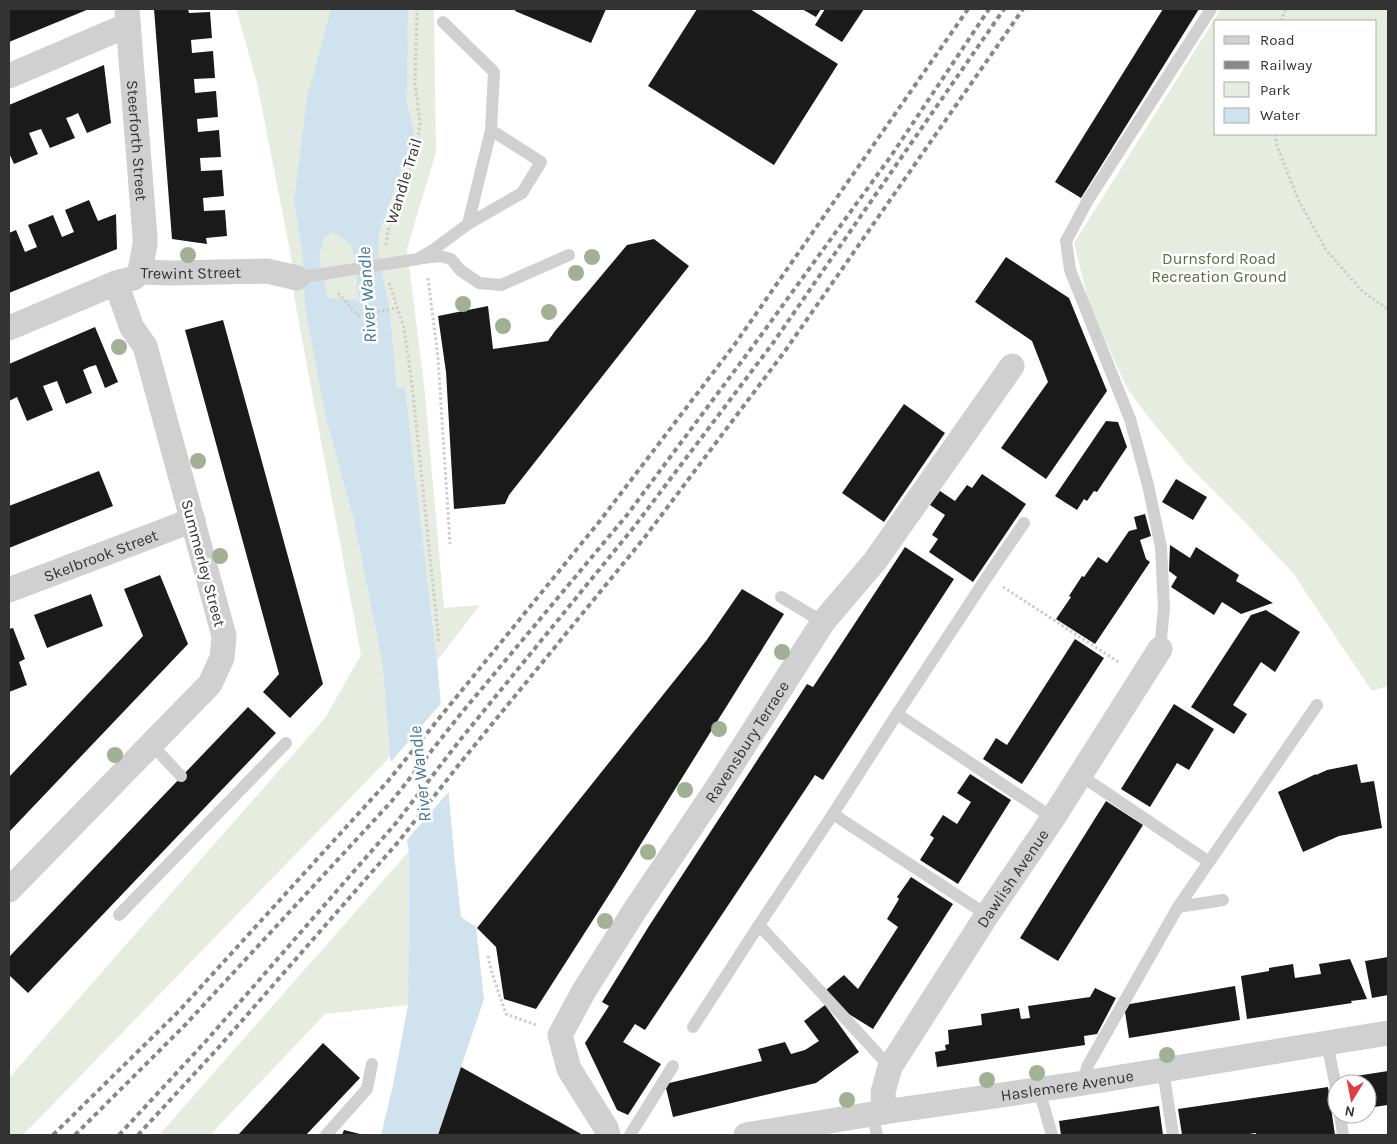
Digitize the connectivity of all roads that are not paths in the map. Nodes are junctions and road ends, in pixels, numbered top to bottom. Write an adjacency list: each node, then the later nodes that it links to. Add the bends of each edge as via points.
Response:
1 (1210, 9): 19 (lane, via 1066,240 1070,270 1130,419 1148,485 1162,547 1164,608)
2 (127, 17): 4 (street); 9 (street, Steerforth Street, via 145,244)
3 (443, 22): 5 (lane, via 494,72)
4 (9, 76)
5 (491, 130): 6 (lane); 6 (lane, via 541,162 522,192)
6 (468, 224): 8 (lane)
7 (569, 255): 8 (lane, via 501,285 479,284 451,259 440,256)
8 (422, 258): 10 (lane, Trewint Street)
9 (140, 272): 10 (street, Trewint Street, via 267,270); 11 (street, Trewint Street, via 134,278)
10 (297, 278)
11 (116, 283): 12 (street, Trewint Street); 14 (street, Summerley Street, via 132,328 145,346)
12 (9, 328)
13 (1012, 366): 18 (street, Ravensbury Terrace, via 875,561)
14 (193, 520): 16 (street, Skelbrook Street); 23 (street, Summerley Street, via 224,636 222,658 210,684)
15 (1024, 523): 21 (lane)
16 (9, 590)
17 (782, 597): 18 (lane)
18 (823, 622): 47 (street, Ravensbury Terrace, via 635,910 560,1035 569,1069)
19 (1160, 649): 24 (street, Dawlish Avenue)
20 (1317, 705): 28 (lane)
21 (897, 714): 26 (lane); 27 (lane)
22 (286, 743): 32 (lane, via 214,807)
23 (152, 745): 25 (lane); 29 (street, Summerley Street)
24 (1080, 775): 27 (street, Dawlish Avenue); 28 (lane)
25 (181, 776)
26 (833, 814): 33 (lane); 34 (lane)
27 (1053, 818): 33 (street, Dawlish Avenue)
28 (1209, 862): 31 (lane)
29 (9, 890)
30 (1223, 900): 31 (lane)
31 (1178, 907): 43 (lane, via 1087,1067)
32 (119, 915)
33 (987, 915): 40 (street, Dawlish Avenue)
34 (759, 925): 35 (lane); 40 (lane)
35 (693, 1027)
36 (1388, 1033): 37 (street, Haslemere Avenue)
37 (1327, 1043): 41 (street, Haslemere Avenue); 42 (lane)
38 (372, 1064): 46 (lane, via 368,1089)
39 (673, 1066): 48 (lane)
40 (890, 1067): 45 (street, Dawlish Avenue)
41 (1163, 1070): 43 (street, Haslemere Avenue); 51 (lane)
42 (1333, 1074)
43 (1084, 1083): 44 (street, Haslemere Avenue)
44 (1039, 1090): 45 (street, Haslemere Avenue); 50 (lane)
45 (878, 1120): 49 (street, Haslemere Avenue)
46 (326, 1135)
47 (608, 1135)
48 (630, 1135)
49 (746, 1135)
50 (1052, 1135)
51 (1173, 1135)

